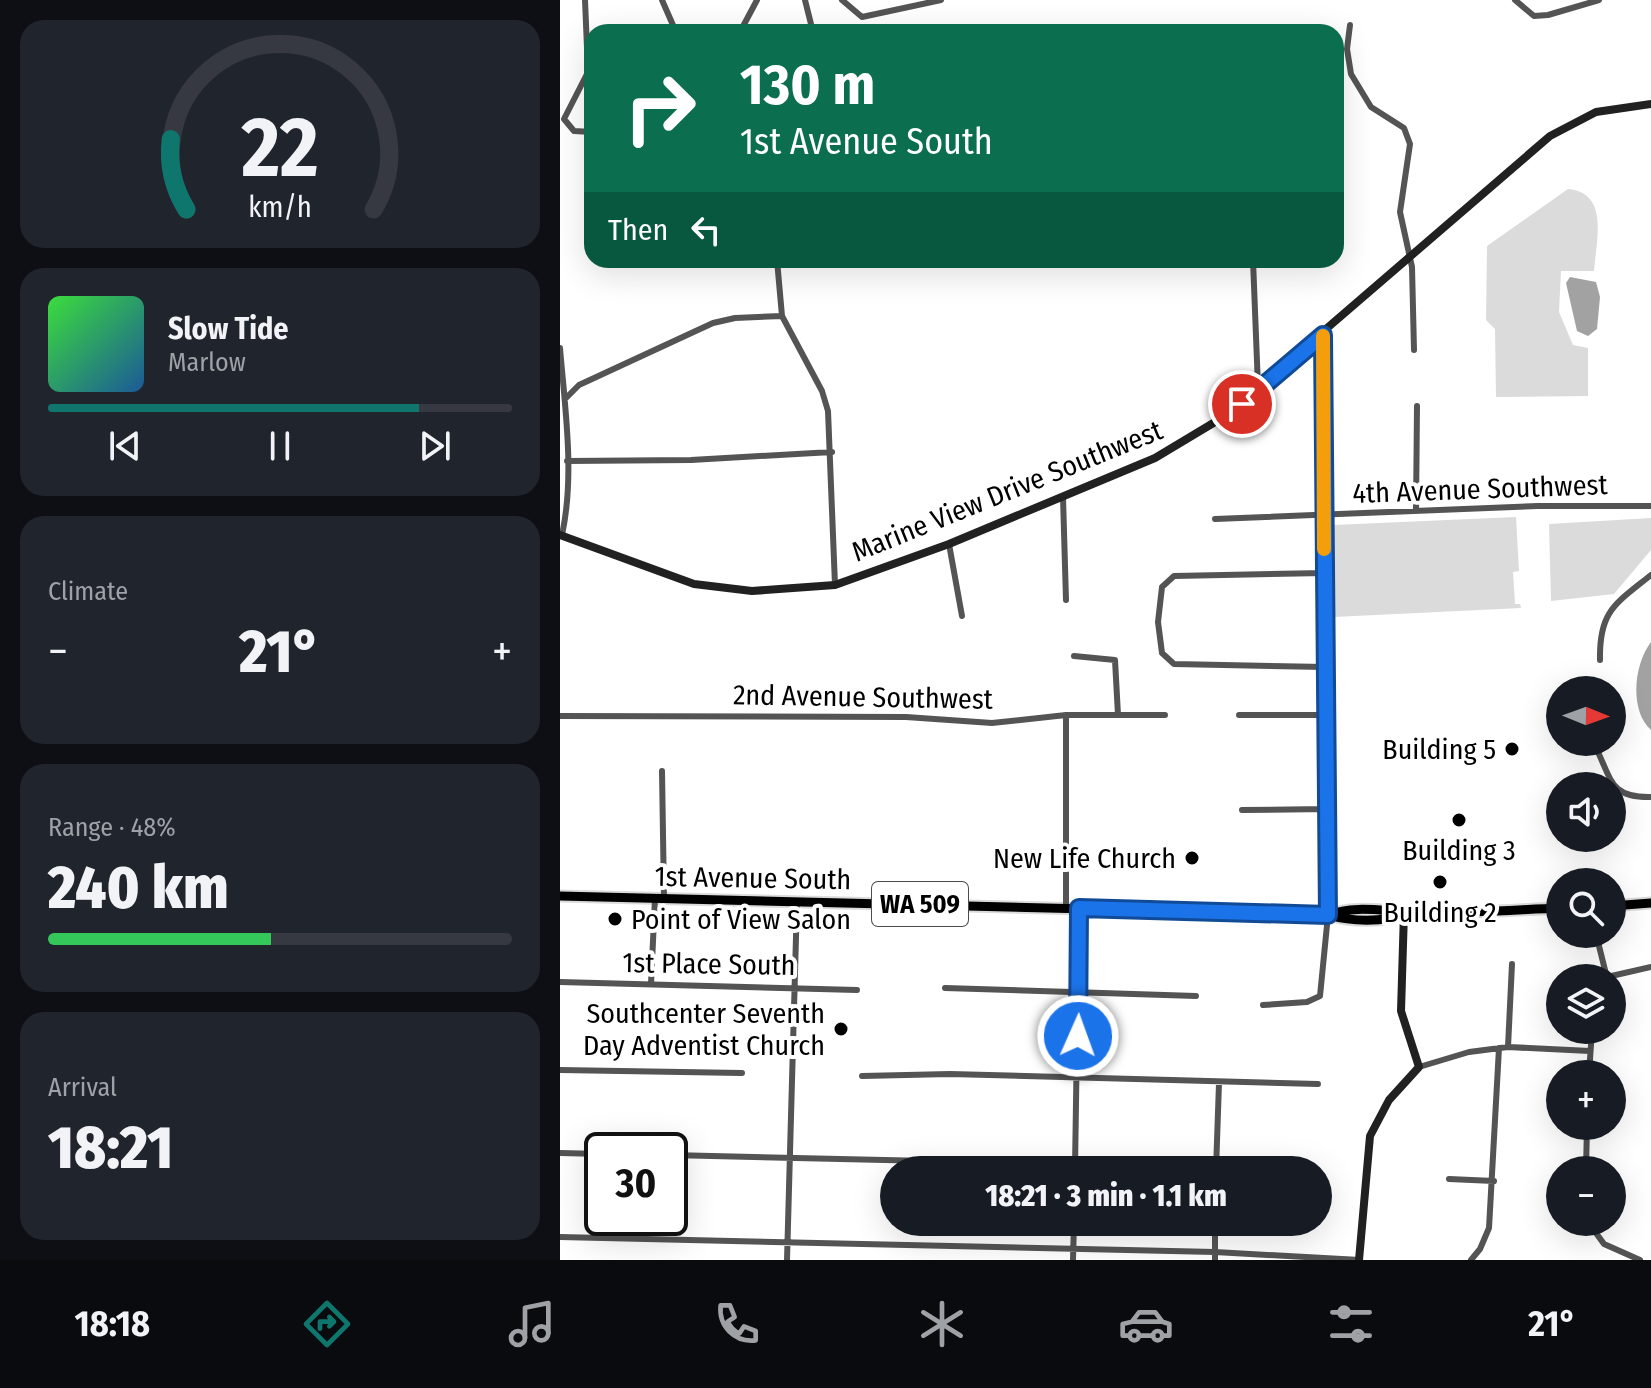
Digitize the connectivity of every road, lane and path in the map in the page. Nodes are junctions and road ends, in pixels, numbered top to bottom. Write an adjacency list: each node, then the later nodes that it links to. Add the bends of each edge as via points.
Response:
1 (585, 0): 9 (street)
2 (662, 0): 10 (street)
3 (757, 0): 11 (street)
4 (805, 0): 12 (street)
5 (842, 0): 6 (street, via 862,17)
6 (941, 0)
7 (1515, 0): 8 (street, via 1534,16)
8 (1599, 0)
9 (588, 24)
10 (672, 24)
11 (744, 24)
12 (811, 24)
13 (1350, 25): 17 (street, via 1351,74 1371,107 1408,136 1400,212)
14 (584, 80): 16 (street, via 564,119 574,131)
15 (1651, 104): 17 (street, Marine View Drive Southwest, via 1596,112 1565,126)
16 (584, 132)
17 (1410, 257): 21 (street, Marine View Drive Southwest); 23 (street)
18 (778, 268): 20 (street)
19 (1253, 268): 24 (street)
20 (782, 316): 25 (street, via 713,323 579,385); 27 (street, via 822,391)
21 (1323, 335): 24 (street, Marine View Drive Southwest); 32 (street)
22 (560, 348): 25 (street)
23 (1414, 350)
24 (1258, 391): 29 (street, Marine View Drive Southwest, via 1192,438)
25 (566, 398): 28 (street)
26 (1417, 406): 31 (street)
27 (832, 452): 28 (street); 38 (street)
28 (567, 461): 34 (street)
29 (1063, 497): 35 (street, Marine View Drive Southwest); 39 (street)
30 (1651, 506): 31 (street, 4th Avenue Southwest)
31 (1416, 511): 32 (street, 4th Avenue Southwest)
32 (1325, 515): 33 (street, 4th Avenue Southwest); 36 (street)
33 (1215, 519)
34 (561, 535): 38 (street, Marine View Drive Southwest, via 721,589)
35 (949, 544): 38 (street, Marine View Drive Southwest); 40 (street)
36 (1324, 573): 43 (street); 43 (street, via 1174,576 1160,595 1159,642 1166,660 1184,666)
37 (1651, 575): 42 (street, via 1607,613 1599,635)
38 (835, 585)
39 (1066, 600)
40 (962, 616)
41 (1074, 656): 45 (street, via 1115,660)
42 (1600, 660)
43 (1325, 667): 48 (street)
44 (1066, 715): 45 (street, 2nd Avenue Southwest); 49 (street, 2nd Avenue Southwest, via 992,723 906,717); 60 (street)
45 (1118, 715): 46 (street, 2nd Avenue Southwest)
46 (1165, 715)
47 (1239, 715): 48 (street)
48 (1326, 715): 53 (street)
49 (560, 716)
50 (1600, 756): 52 (street, via 1619,792)
51 (662, 771): 56 (street)
52 (1651, 797)
53 (1327, 809): 54 (street); 64 (street)
54 (1242, 810)
55 (560, 896): 56 (main road, 1st Avenue South / WA 509)
56 (659, 898): 57 (main road, 1st Avenue South / WA 509); 69 (street)
57 (797, 901): 60 (main road, 1st Avenue South / WA 509); 70 (street)
58 (1651, 903): 59 (main road)
59 (1626, 905)
60 (1066, 907): 61 (main road, 1st Avenue South / WA 509)
61 (1079, 908): 64 (main road, 1st Avenue South / WA 509); 73 (street)
62 (1546, 908): 63 (main road, 1st Avenue South / WA 509)
63 (1404, 912): 64 (main road, 1st Avenue South / WA 509, via 1395,918); 81 (street, via 1401,1011)
64 (1328, 915): 75 (street, via 1320,996)
65 (1512, 964): 77 (street)
66 (1651, 967): 67 (street)
67 (1626, 973)
68 (560, 982): 69 (street, 1st Place South)
69 (651, 984): 70 (street, 1st Place South)
70 (794, 988): 72 (street, 1st Place South); 93 (street)
71 (945, 988): 73 (street)
72 (857, 990)
73 (1079, 994): 74 (street); 85 (street)
74 (1196, 996)
75 (1263, 1005)
76 (1591, 1044): 79 (street)
77 (1508, 1047): 78 (street); 79 (street)
78 (1499, 1048): 81 (street); 96 (street)
79 (1590, 1051): 80 (street)
80 (1590, 1060)
81 (1419, 1067): 108 (street, via 1389,1100 1370,1136)
82 (560, 1070): 83 (street)
83 (742, 1073)
84 (862, 1076): 85 (street)
85 (1077, 1080): 86 (street); 91 (street)
86 (1219, 1083): 87 (street); 92 (street)
87 (1318, 1084)
88 (560, 1153): 89 (street)
89 (584, 1154)
90 (688, 1155): 93 (street)
91 (1075, 1156)
92 (1216, 1156)
93 (790, 1157): 94 (street); 101 (street)
94 (880, 1160)
95 (1449, 1179): 96 (street)
96 (1494, 1181): 104 (street, via 1489,1228)
97 (1073, 1236): 102 (street)
98 (1215, 1236): 103 (street)
99 (1596, 1236): 109 (street)
100 (560, 1237): 101 (street)
101 (788, 1242): 102 (street); 105 (street)
102 (1073, 1249): 103 (street); 106 (street)
103 (1215, 1252): 107 (street); 108 (street)
104 (1472, 1258)
105 (787, 1260)
106 (1073, 1260)
107 (1215, 1260)
108 (1359, 1260)
109 (1640, 1260)

